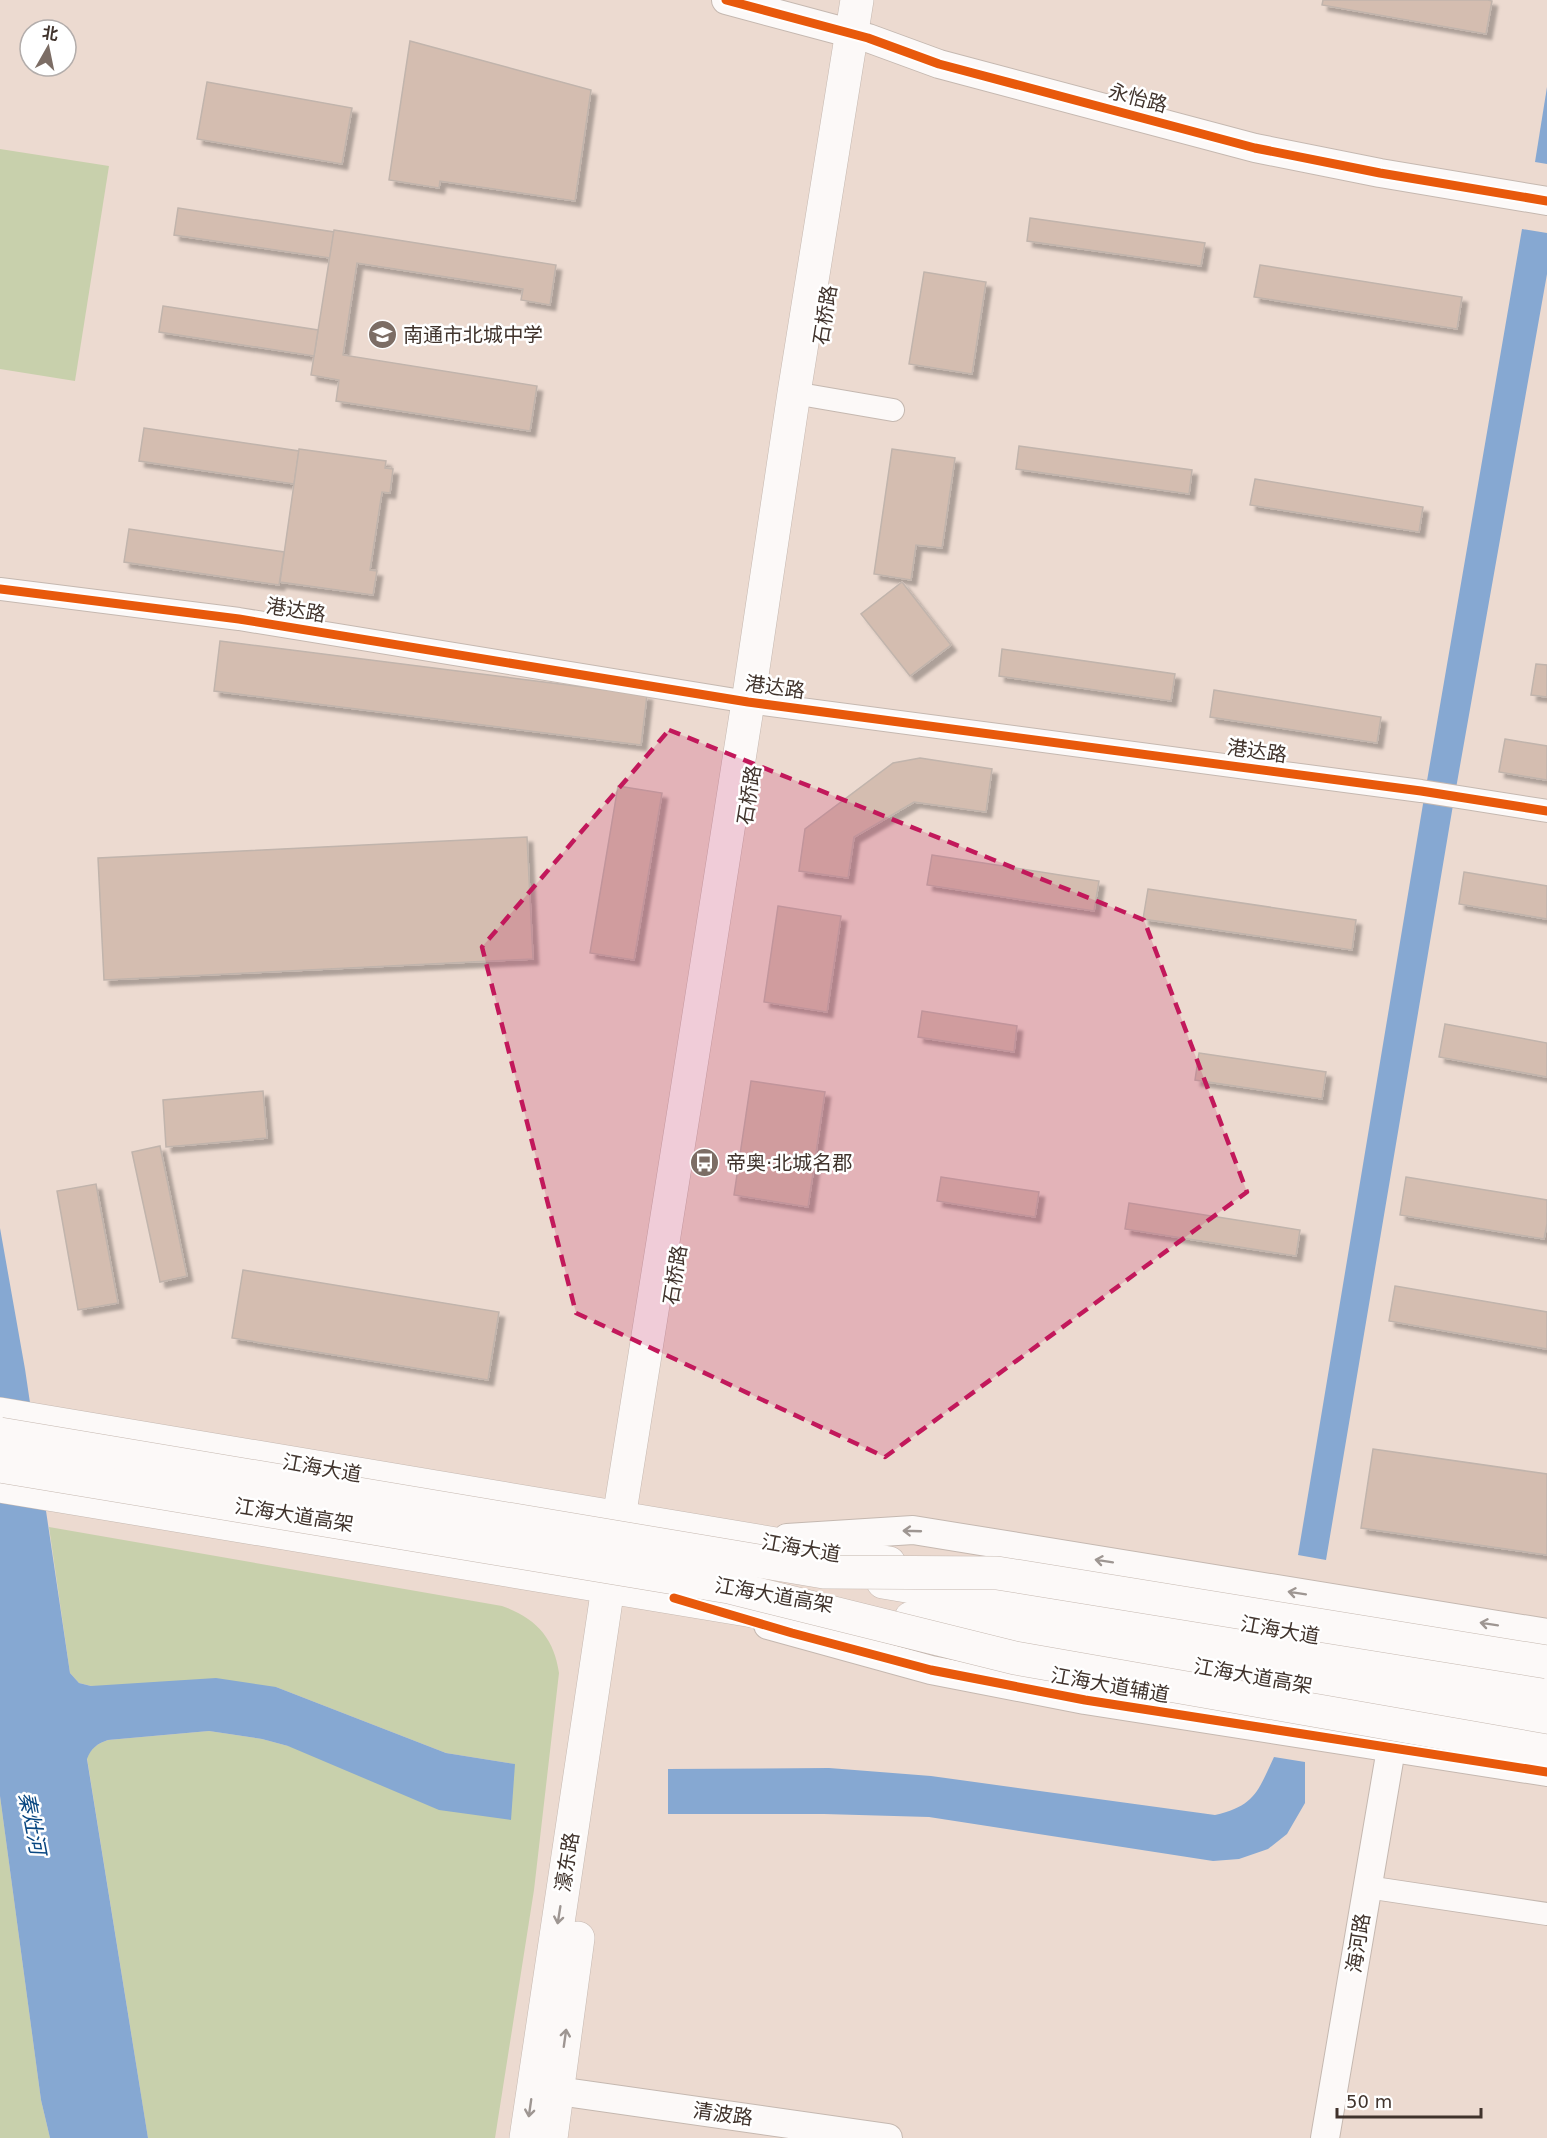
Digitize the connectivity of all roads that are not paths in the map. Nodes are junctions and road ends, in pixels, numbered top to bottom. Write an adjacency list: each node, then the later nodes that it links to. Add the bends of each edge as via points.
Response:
1 (726, 0): 4 (street, 永怡路)
2 (857, 0): 4 (main road, 石桥路)
3 (874, 0): 4 (main road, 石桥路)
4 (860, 36): 5 (street, 永怡路, via 939,64 1255,148); 6 (main road, 石桥路)
5 (1547, 201)
6 (803, 395): 7 (street); 9 (main road, 石桥路)
7 (893, 410)
8 (0, 589): 9 (street, 港达路, via 239,619)
9 (756, 703): 10 (street, 港达路); 15 (main road, 石桥路, via 707,1079)
10 (1547, 811)
11 (0, 1414): 15 (main road, 江海大道)
12 (0, 1434): 17 (main road, 江海大道高架, bridge)
13 (0, 1466): 18 (main road, 江海大道高架, bridge)
14 (0, 1486): 19 (main road)
15 (627, 1519): 16 (main road, 江海大道); 19 (main road, 石桥路)
16 (753, 1540): 21 (street, one-way to 16, via 913,1530); 23 (main road, 江海大道)
17 (824, 1572): 22 (main road, bridge, via 997,1573); 24 (main road, 江海大道高架, bridge)
18 (729, 1587): 25 (main road, 江海大道高架, bridge); 28 (main road, bridge, via 1015,1659)
19 (615, 1588): 20 (main road); 32 (main road, 濠东路, one-way to 19); 33 (main road, 濠东路, one-way to 33)
20 (674, 1598): 26 (main road); 27 (street, 江海大道辅道, via 931,1670 1085,1700)
21 (1547, 1633)
22 (1547, 1662)
23 (1547, 1676)
24 (1547, 1694)
25 (1547, 1726)
26 (1547, 1744)
27 (1391, 1749): 29 (street, 江海大道辅道); 30 (street, 海河路)
28 (1547, 1751)
29 (1547, 1772)
30 (1367, 1887): 31 (street); 36 (street, 海河路)
31 (1547, 1914)
32 (558, 2091): 34 (main road, 濠东路); 35 (street, 清波路)
33 (526, 2138)
34 (551, 2138)
35 (888, 2138)
36 (1325, 2138)

